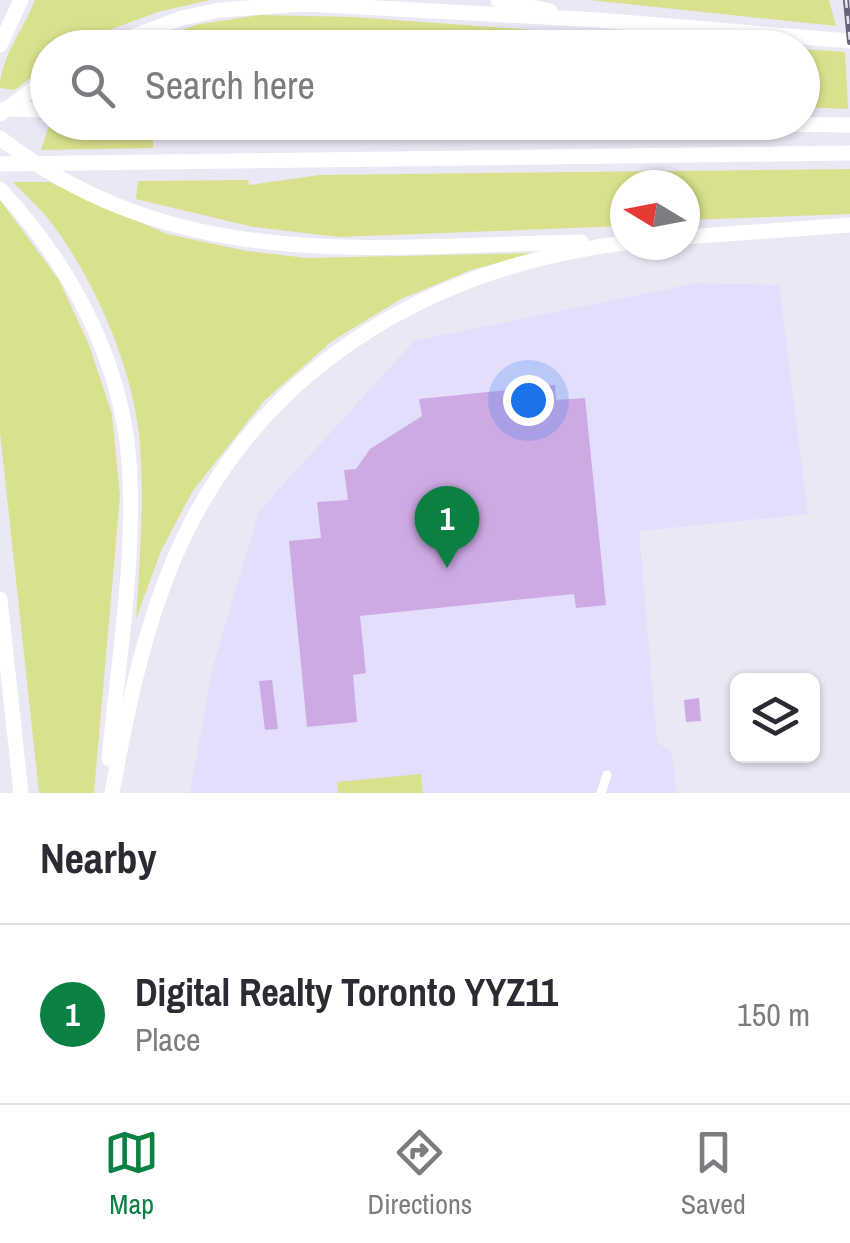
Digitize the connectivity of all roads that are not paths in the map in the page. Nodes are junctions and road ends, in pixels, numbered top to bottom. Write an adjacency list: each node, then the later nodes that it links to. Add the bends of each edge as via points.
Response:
1 (21, 0): 8 (highway)
2 (498, 0): 3 (highway)
3 (598, 20): 4 (highway, via 260,6); 5 (highway)
4 (150, 30)
5 (715, 30)
6 (820, 39): 7 (highway)
7 (850, 41)
8 (0, 45)
9 (30, 91): 11 (highway)
10 (30, 111): 11 (highway)
11 (0, 112)
12 (820, 126): 13 (highway)
13 (850, 126)
14 (0, 138): 20 (highway, via 38,167 141,214 269,244 368,249)
15 (850, 153): 16 (highway)
16 (0, 164)
17 (0, 189): 25 (highway, via 32,223 90,317 125,432 128,525)
18 (850, 225): 19 (highway)
19 (700, 236)
20 (610, 242)
21 (610, 245): 25 (highway, via 548,255 462,282 368,330 282,398 219,475 176,555 135,682)
22 (0, 599): 24 (highway)
23 (607, 775): 26 (street)
24 (21, 793)
25 (109, 793)
26 (601, 793)

